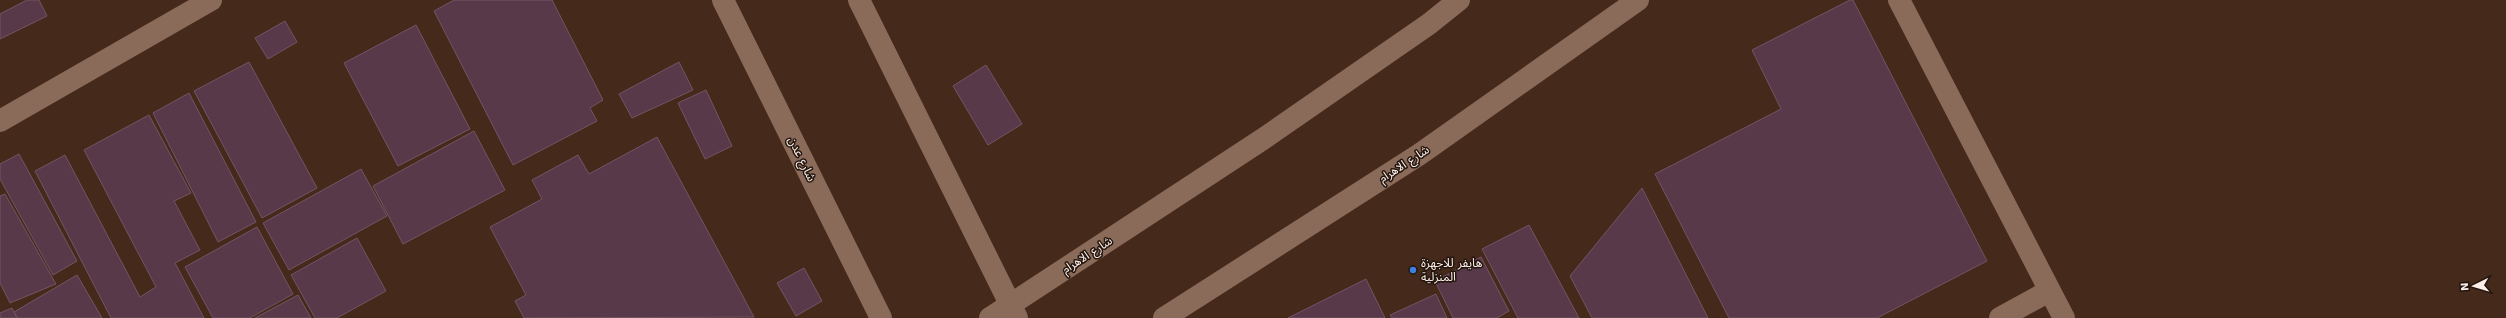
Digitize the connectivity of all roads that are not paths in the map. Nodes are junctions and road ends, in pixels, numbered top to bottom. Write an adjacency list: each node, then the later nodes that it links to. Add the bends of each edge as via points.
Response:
1 (211, 0): 7 (street)
2 (723, 0): 10 (street, شارع عدن)
3 (859, 0): 9 (street)
4 (1459, 0): 9 (street, شارع الاهرام, via 1429,24)
5 (1638, 0): 12 (street, شارع الاهرام, via 1420,154)
6 (1899, 0): 8 (street)
7 (0, 121)
8 (2050, 292): 13 (street); 14 (street)
9 (1014, 312): 11 (street, شارع الاهرام)
10 (881, 318)
11 (990, 318)
12 (1164, 318)
13 (2000, 318)
14 (2064, 318)

